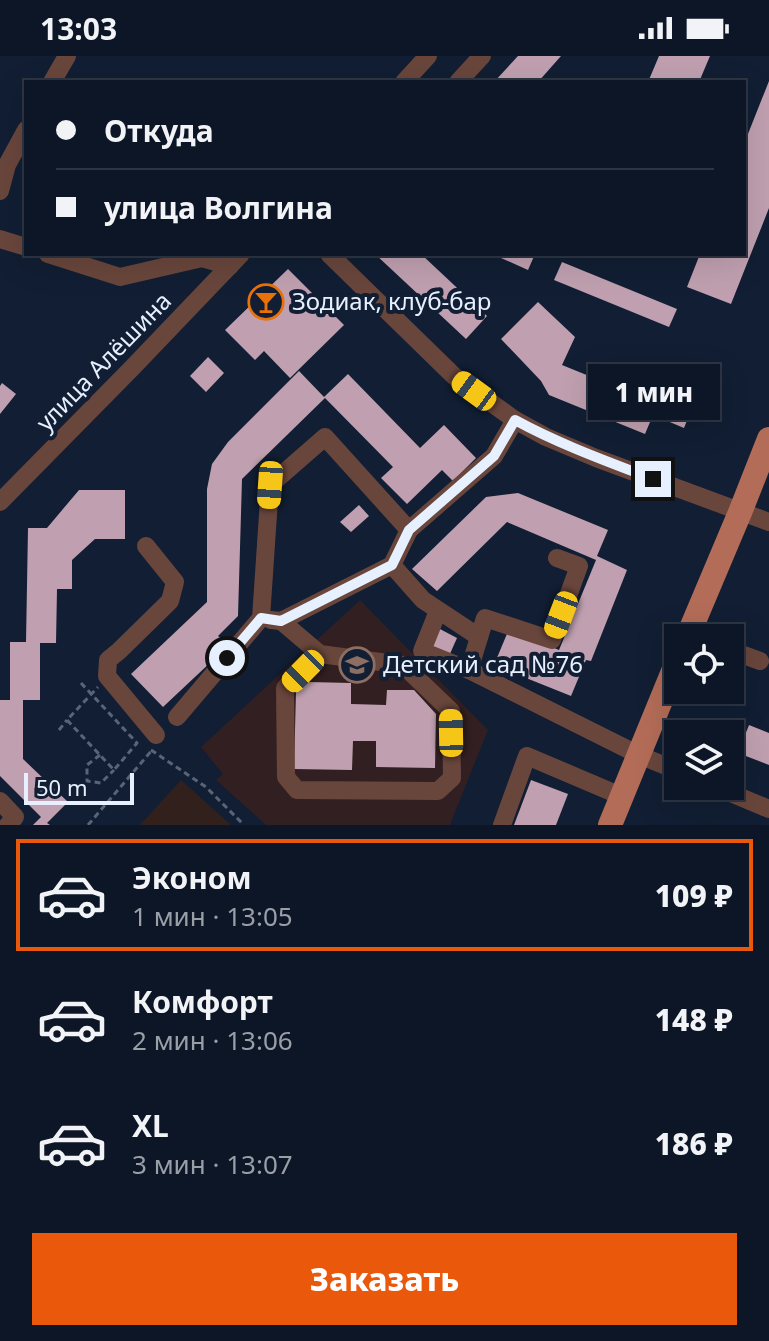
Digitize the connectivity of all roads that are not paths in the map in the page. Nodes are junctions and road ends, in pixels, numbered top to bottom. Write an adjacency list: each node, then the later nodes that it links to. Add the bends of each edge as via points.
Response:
1 (67, 56): 4 (street)
2 (428, 56): 5 (street)
3 (482, 56): 6 (street)
4 (53, 80)
5 (406, 80)
6 (460, 80)
7 (24, 134): 8 (street)
8 (0, 191)
9 (0, 239): 10 (street)
10 (24, 246)
11 (54, 256): 13 (street, via 120,277 202,258)
12 (331, 256): 14 (street, via 454,376)
13 (236, 260): 16 (street, улица Алёшина)
14 (515, 420): 17 (street, via 596,458); 19 (street, via 494,456)
15 (769, 439): 17 (main road)
16 (0, 502)
17 (741, 510): 18 (street); 26 (main road)
18 (769, 522)
19 (409, 530): 22 (street); 24 (street, via 325,437 270,485)
20 (146, 546): 34 (street, via 175,582 170,601 108,660 107,676)
21 (557, 558): 27 (street, via 579,566 552,640 485,618)
22 (392, 565): 23 (street); 25 (street)
23 (438, 611): 27 (street); 31 (street, via 422,651)
24 (261, 618): 25 (street); 33 (street)
25 (281, 621): 28 (street)
26 (696, 624)
27 (479, 637): 31 (street)
28 (320, 654): 28 (street, via 285,688 286,777 297,790 438,791 452,778 451,711 403,665)
29 (744, 655): 30 (street)
30 (760, 661)
31 (469, 670): 35 (street)
32 (664, 693): 35 (main road)
33 (177, 717)
34 (151, 744)
35 (639, 755): 36 (street); 37 (main road)
36 (664, 765)
37 (621, 796): 42 (street, via 527,756); 43 (main road)
38 (744, 799): 40 (street)
39 (0, 801): 41 (street, via 15,817)
40 (769, 809)
41 (8, 825)
42 (502, 825)
43 (610, 825)

